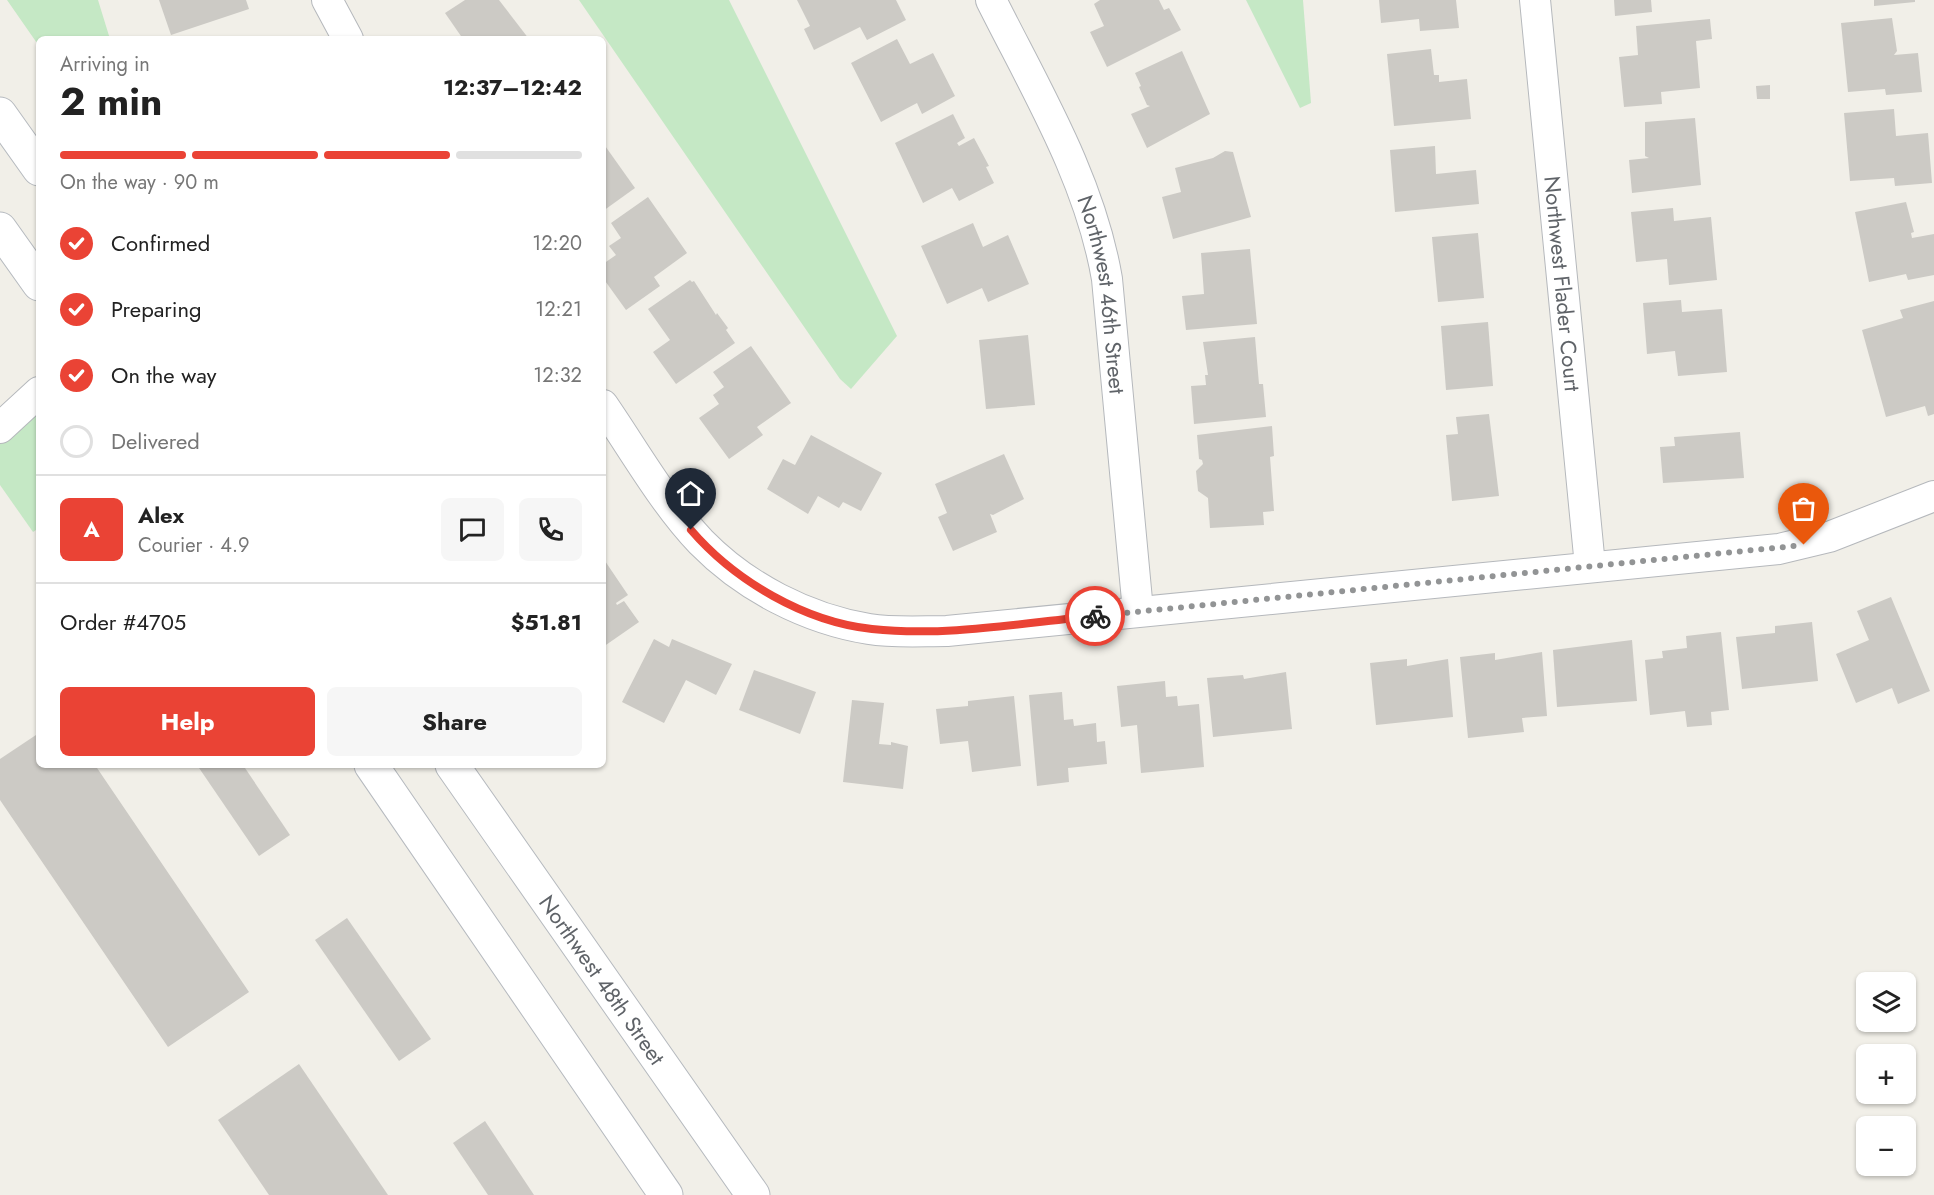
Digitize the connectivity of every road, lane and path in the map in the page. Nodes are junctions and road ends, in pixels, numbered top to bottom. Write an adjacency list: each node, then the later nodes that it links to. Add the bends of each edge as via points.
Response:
1 (327, 0): 4 (street)
2 (991, 0): 14 (street, Northwest 46th Street, via 1069,156 1101,243)
3 (1535, 0): 13 (street, Northwest Flader Court)
4 (346, 36)
5 (0, 114): 6 (main road)
6 (36, 165)
7 (0, 229): 8 (main road)
8 (36, 280)
9 (36, 395): 11 (street)
10 (606, 409): 14 (street, via 681,519 702,542 725,563 782,601 803,610 870,629 897,631 946,631)
11 (0, 428)
12 (1934, 496): 13 (street, via 1804,545)
13 (1590, 566): 14 (street)
14 (1138, 611)
15 (373, 768): 17 (main road)
16 (454, 768): 18 (main road, Northwest 48th Street)
17 (666, 1195)
18 (753, 1195)

